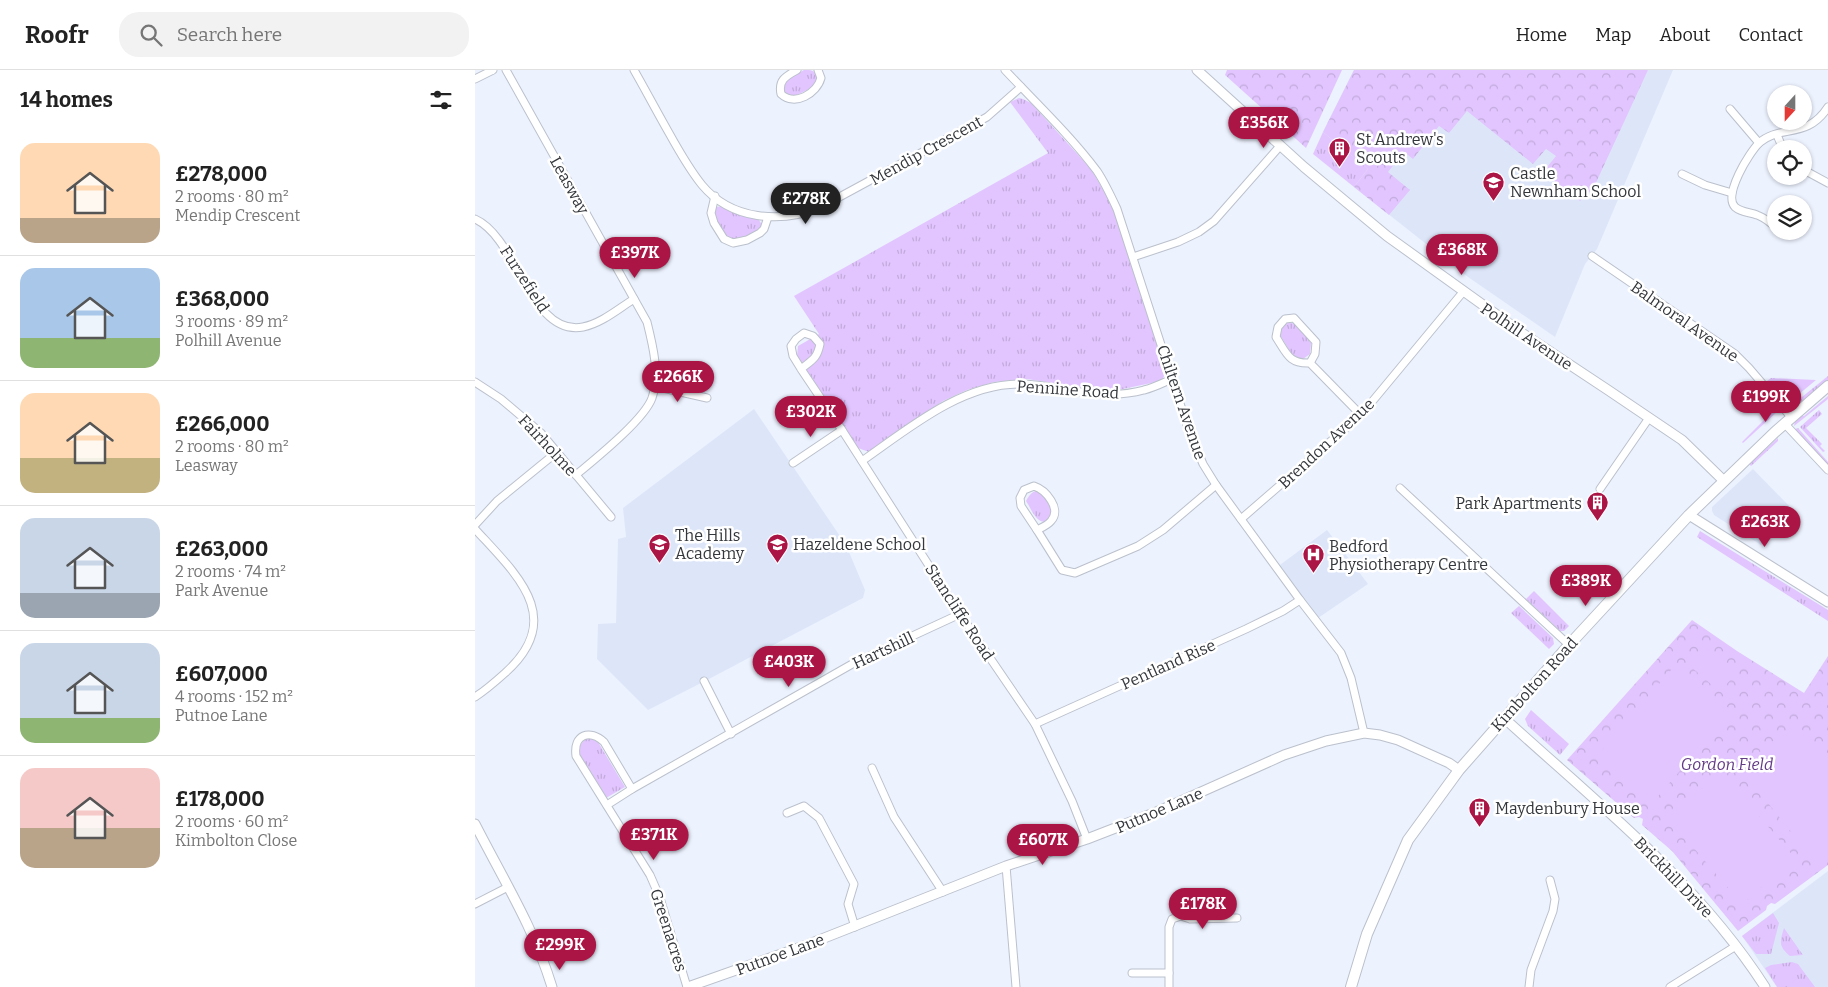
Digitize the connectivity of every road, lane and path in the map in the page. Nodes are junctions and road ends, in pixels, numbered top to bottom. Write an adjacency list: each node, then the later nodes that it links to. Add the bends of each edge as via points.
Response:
1 (493, 70): 8 (street)
2 (506, 70): 28 (street, Leasway)
3 (634, 70): 21 (street, Mendip Crescent, via 688,166)
4 (797, 70): 7 (street, via 784,77 781,83 781,94 791,100 797,100 817,88)
5 (1005, 70): 10 (street, Chiltern Avenue)
6 (1197, 70): 16 (street, Polhill Avenue)
7 (821, 71)
8 (484, 72): 9 (street)
9 (475, 78)
10 (1021, 87): 22 (street, Mendip Crescent, via 987,117 821,207 804,214); 26 (street, Chiltern Avenue, via 1096,171 1117,209)
11 (1828, 107): 13 (street, via 1817,121 1806,128)
12 (1730, 109): 15 (street)
13 (1777, 135): 14 (street); 15 (street)
14 (1779, 140)
15 (1759, 143): 20 (street, via 1747,159)
16 (1280, 146): 26 (street, via 1214,221 1178,242); 27 (street, Polhill Avenue, via 1387,236)
17 (1681, 174): 20 (street)
18 (1812, 174): 19 (street)
19 (1828, 183)
20 (1732, 193): 24 (street, via 1734,206)
21 (715, 196): 22 (street, Mendip Crescent, via 731,207); 22 (street, via 711,213 714,223 725,239 733,243 760,233)
22 (768, 217)
23 (475, 219): 28 (street, Furzefield, via 491,229 502,242 540,306 558,323 572,328 585,327)
24 (1767, 221)
25 (1592, 256): 38 (street, Balmoral Avenue, via 1735,354)
26 (1133, 257): 31 (street, Chiltern Avenue)
27 (1463, 292): 36 (street, Brendon Avenue); 37 (street, Polhill Avenue)
28 (634, 299): 33 (street, Leasway, via 647,322 653,345)
29 (1310, 363): 29 (street, via 1290,360 1277,337 1278,328 1285,319 1294,318 1316,342); 36 (street)
30 (801, 369): 30 (street, Stancliffe Road, via 791,346 804,333 813,336 820,344 818,354); 39 (street, Stancliffe Road)
31 (1172, 379): 41 (street, Pennine Road, via 1144,390 1118,394 1087,393 1043,385 995,386 949,403); 46 (street, Chiltern Avenue, via 1196,449)
32 (475, 382): 40 (street, Fairholme, via 524,417)
33 (654, 386): 35 (street); 44 (street, Leasway, via 645,411)
34 (1828, 386): 38 (main road, Kimbolton Road)
35 (707, 398)
36 (1361, 415): 51 (street, Brendon Avenue)
37 (1649, 418): 45 (street, Polhill Avenue, via 1682,440); 48 (street)
38 (1788, 420): 43 (street, Balmoral Avenue); 45 (main road, Kimbolton Road)
39 (842, 430): 41 (street, Stancliffe Road); 42 (street)
40 (557, 452): 44 (street, Fairholme); 52 (street, via 497,501)
41 (862, 461): 56 (street, Stancliffe Road)
42 (793, 464)
43 (1828, 470)
44 (576, 475): 50 (street, Fairholme)
45 (1724, 481): 49 (main road, Kimbolton Road)
46 (1216, 485): 51 (street, Chiltern Avenue); 53 (street, via 1163,530 1138,546 1075,573 1062,570)
47 (1400, 488): 57 (street)
48 (1600, 489)
49 (1689, 515): 55 (street); 57 (main road, Kimbolton Road)
50 (611, 517)
51 (1241, 519): 54 (street, Chiltern Avenue)
52 (475, 527): 59 (street, via 522,583 535,618 533,635 518,662)
53 (1037, 530): 53 (street, via 1021,506 1020,498 1024,490 1034,486 1046,494 1055,515 1051,522)
54 (1300, 600): 61 (street, Pentland Rise, via 1246,629); 62 (street, Chiltern Avenue, via 1341,653 1351,678)
55 (1828, 602)
56 (960, 614): 61 (street, Stancliffe Road); 63 (street, Hartshill, via 854,662)
57 (1569, 646): 60 (main road, Kimbolton Road)
58 (704, 681): 63 (street)
59 (475, 697)
60 (1504, 718): 65 (main road, Kimbolton Road); 78 (street, Brickhill Drive, via 1663,863)
61 (1035, 724): 70 (street, Stancliffe Road)
62 (1364, 733): 65 (street, Putnoe Lane, via 1398,740); 70 (street, Putnoe Lane, via 1284,755)
63 (731, 734): 66 (street, Hartshill)
64 (872, 768): 74 (street, via 895,817)
65 (1459, 770): 85 (main road, Kimbolton Road, via 1408,840 1367,934)
66 (632, 789): 67 (street, Hartshill); 67 (street, Greenacres, via 604,742 591,734 583,736 577,743 576,756)
67 (607, 805): 82 (street, Greenacres, via 650,875)
68 (787, 813): 77 (street, via 803,806 819,818 854,884 848,904)
69 (475, 824): 73 (street)
70 (1087, 840): 71 (street, Putnoe Lane)
71 (1006, 866): 74 (street, Putnoe Lane); 83 (street)
72 (1550, 880): 86 (street, via 1554,893 1553,912 1531,970)
73 (508, 886): 75 (street); 81 (street, via 531,929)
74 (943, 892): 77 (street, Putnoe Lane)
75 (475, 904)
76 (1237, 918): 80 (street, via 1190,919 1181,916 1172,919 1169,927)
77 (855, 927): 82 (street, Putnoe Lane)
78 (1737, 946): 87 (street); 88 (street, Brickhill Drive)
79 (1132, 973): 80 (street)
80 (1169, 973): 84 (street)
81 (553, 987)
82 (687, 987)
83 (1016, 987)
84 (1169, 987)
85 (1351, 987)
86 (1529, 987)
87 (1670, 987)
88 (1765, 987)

